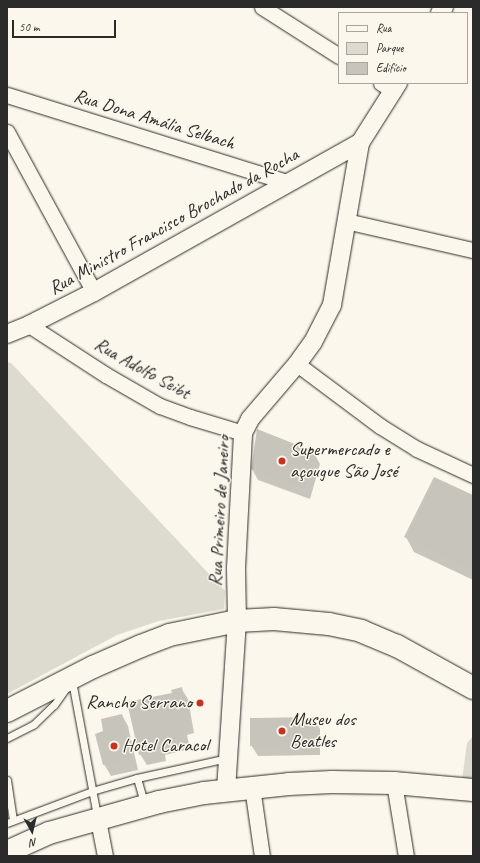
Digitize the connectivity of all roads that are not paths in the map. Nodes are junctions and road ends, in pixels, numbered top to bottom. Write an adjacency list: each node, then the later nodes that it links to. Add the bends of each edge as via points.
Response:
1 (262, 7): 2 (street)
2 (338, 55)
3 (391, 86): 6 (street, Rua Primeiro de Janeiro)
4 (7, 95): 7 (street, Rua Dona Amália Selbach)
5 (7, 132): 10 (street)
6 (360, 143): 7 (street, Rua Ministro Francisco Brochado da Rocha); 8 (street, Rua Primeiro de Janeiro)
7 (289, 183): 10 (street, Rua Ministro Francisco Brochado da Rocha)
8 (346, 221): 9 (street); 13 (street, Rua Primeiro de Janeiro, via 332,305 313,342)
9 (473, 250)
10 (94, 292): 11 (street, Rua Ministro Francisco Brochado da Rocha)
11 (29, 325): 12 (street, Rua Ministro Francisco Brochado da Rocha); 14 (street, Rua Adolfo Seibt, via 106,375 160,406)
12 (7, 334)
13 (296, 364): 14 (street, Rua Primeiro de Janeiro, via 250,419); 15 (street, via 380,426 417,449)
14 (243, 433): 16 (street, Rua Primeiro de Janeiro, via 236,568)
15 (473, 475)
16 (237, 621): 17 (main road, via 169,635); 18 (main road, via 274,619 329,624 361,631 397,646); 21 (street, Rua Primeiro de Janeiro)
17 (72, 679): 19 (main road); 20 (lane, via 54,705 34,724); 28 (lane)
18 (473, 688)
19 (7, 711)
20 (7, 738)
21 (227, 758): 22 (lane); 26 (street, Rua Primeiro de Janeiro)
22 (137, 778): 28 (lane); 29 (lane)
23 (7, 780): 31 (lane)
24 (394, 782): 25 (main road, via 332,782); 27 (main road); 35 (street)
25 (252, 787): 26 (main road); 34 (street)
26 (226, 790): 29 (main road)
27 (473, 790)
28 (92, 791): 30 (lane); 31 (lane)
29 (145, 806): 30 (main road)
30 (98, 820): 32 (main road, via 49,833); 33 (street)
31 (10, 822)
32 (7, 852)
33 (105, 856)
34 (262, 856)
35 (406, 856)

